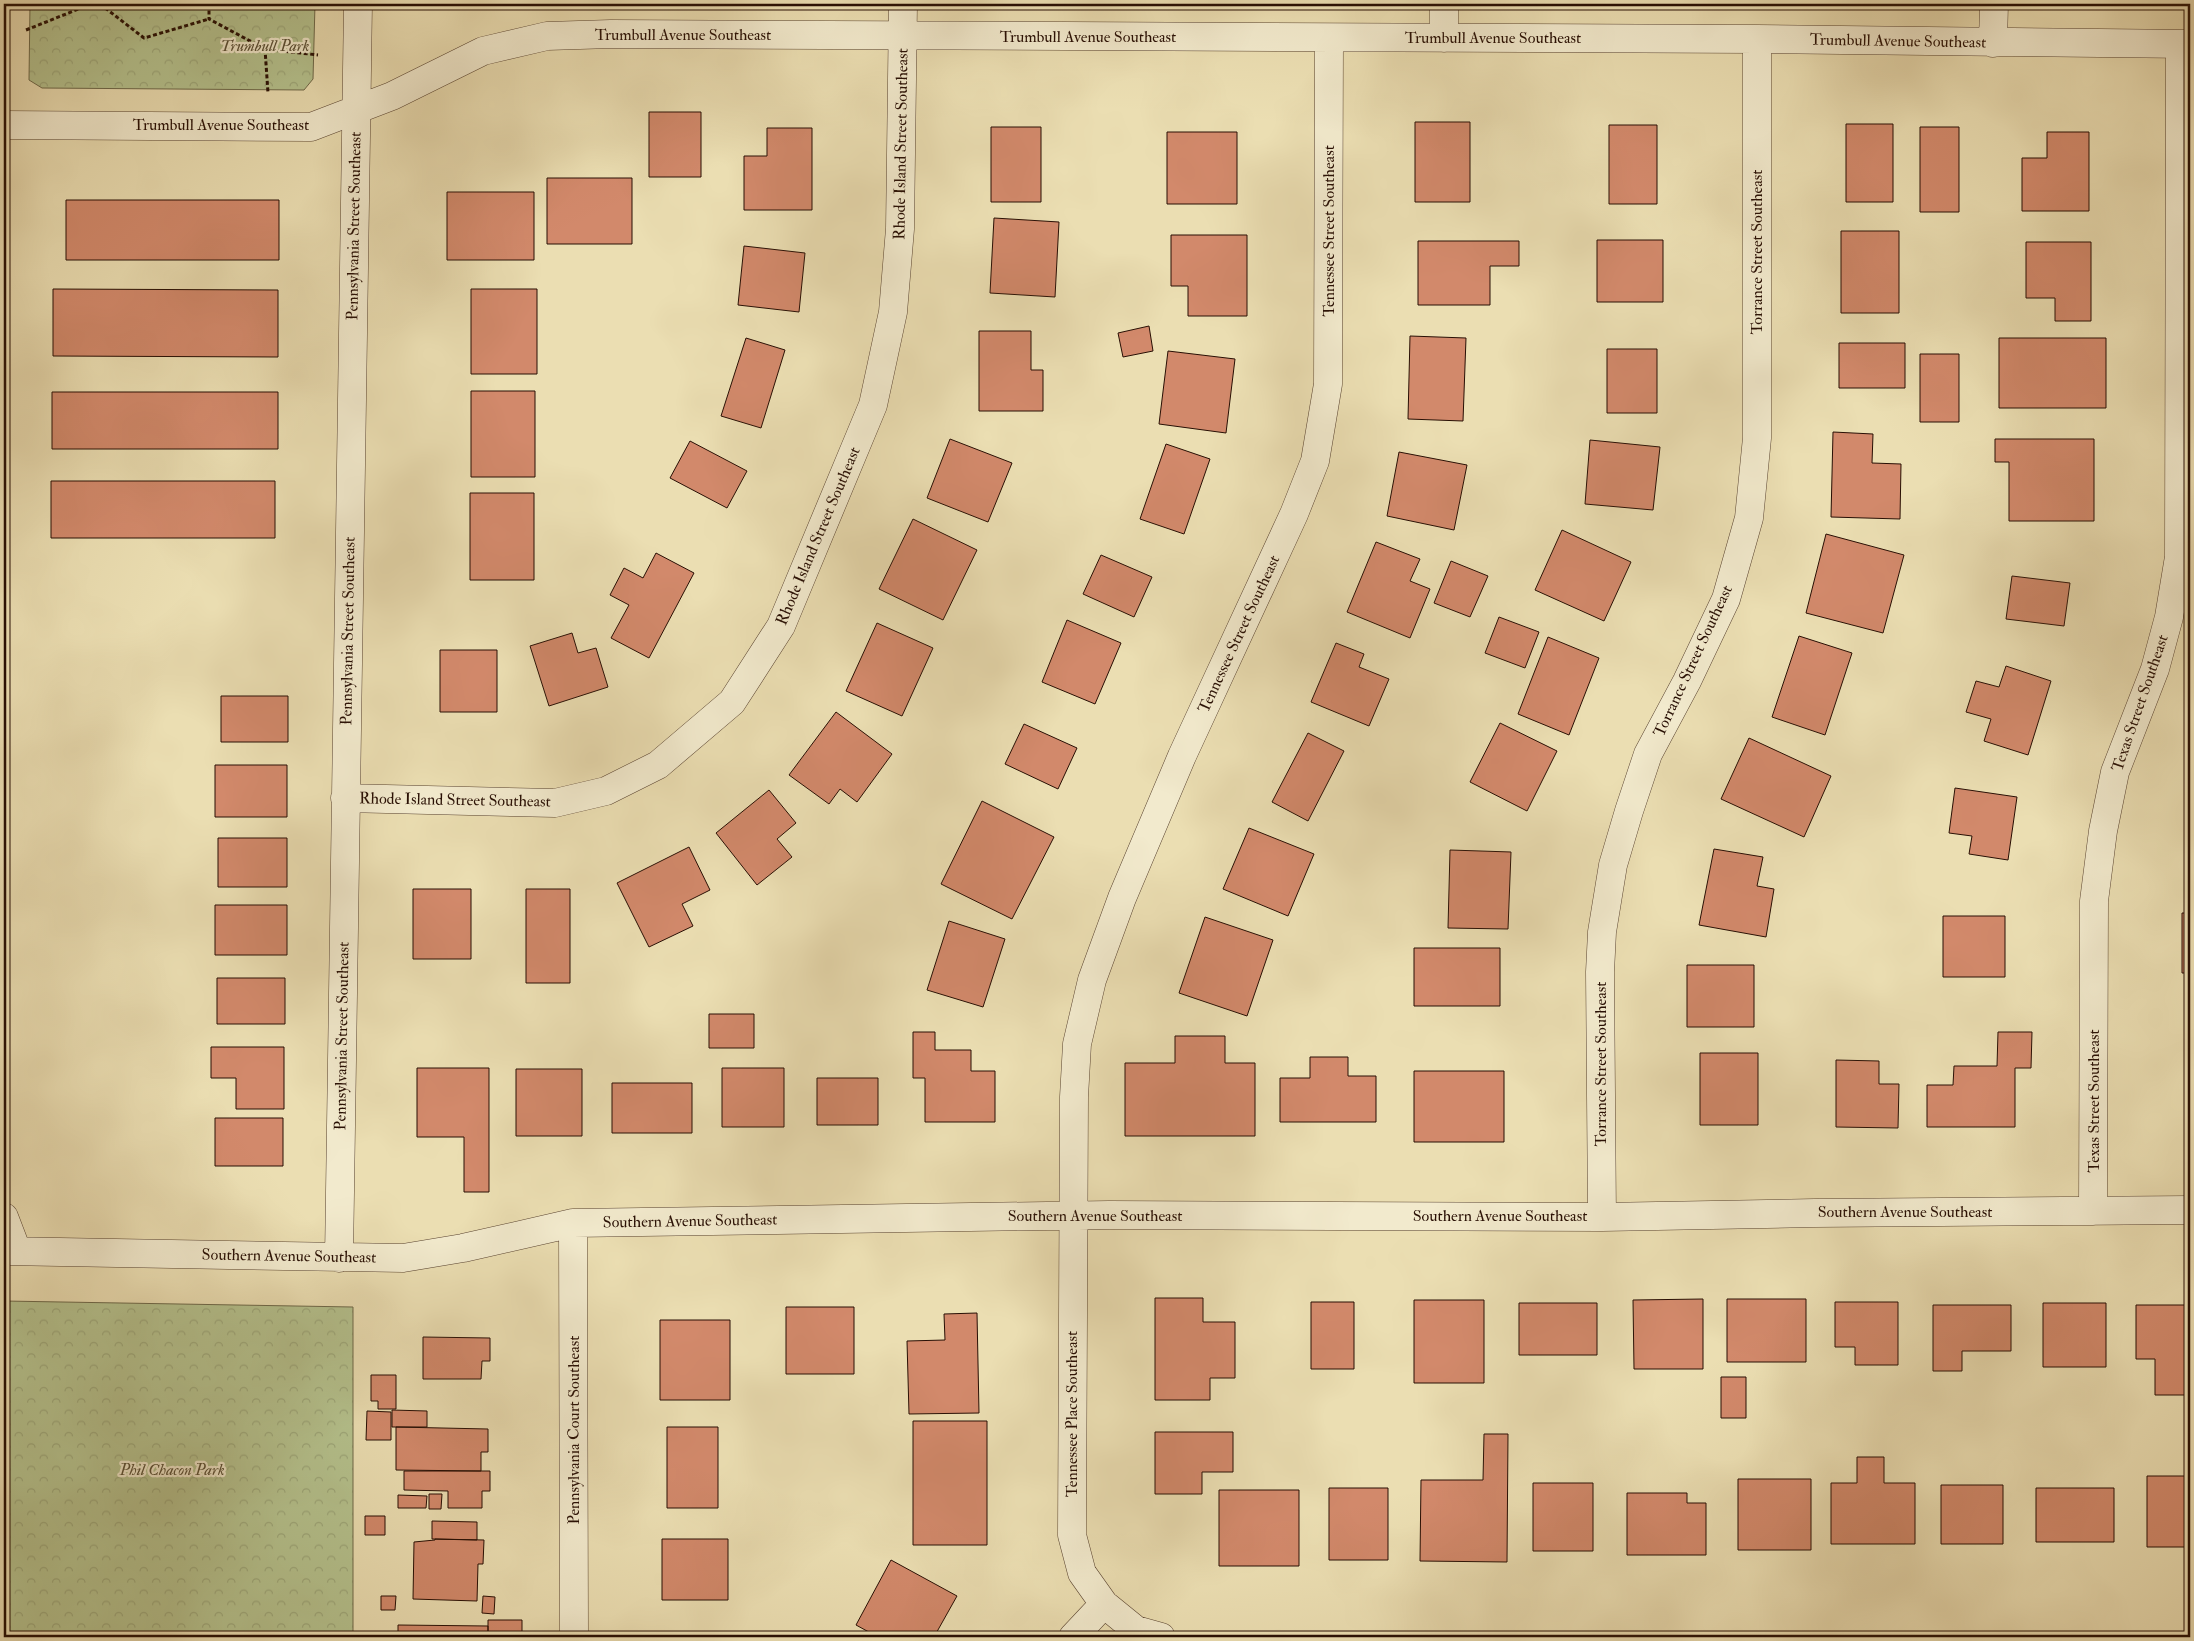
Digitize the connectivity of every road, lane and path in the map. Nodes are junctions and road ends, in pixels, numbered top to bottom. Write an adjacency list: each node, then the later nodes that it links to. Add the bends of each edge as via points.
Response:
1 (91, 4): 9 (path)
2 (100, 4): 8 (path, via 144,38)
3 (209, 4): 8 (path)
4 (358, 4): 19 (street, Pennsylvania Street Southeast)
5 (903, 4): 10 (street, Rhode Island Street Southeast)
6 (1444, 4): 12 (street)
7 (1994, 4): 14 (street)
8 (209, 19): 16 (path)
9 (26, 30)
10 (903, 37): 11 (street, Trumbull Avenue Southeast); 19 (street, Trumbull Avenue Southeast, via 547,36 484,51 392,96); 21 (street, Rhode Island Street Southeast, via 899,238 893,312 873,405 781,626 732,702 658,765 606,791 555,803)
11 (1329, 38): 12 (street, Trumbull Avenue Southeast); 24 (street, Tennessee Street Southeast, via 1328,384 1315,461 1294,514 1182,756 1122,898 1092,980 1077,1044)
12 (1444, 38): 13 (street, Trumbull Avenue Southeast)
13 (1757, 39): 14 (street, Trumbull Avenue Southeast); 26 (street, Torrance Street Southeast, via 1757,438 1749,518 1726,599 1648,754 1613,865 1602,932 1600,972)
14 (1993, 43): 15 (street, Trumbull Avenue Southeast)
15 (2185, 44): 23 (street, Texas Street Southeast, via 2179,556 2169,617 2155,670 2115,772 2103,831 2094,901)
16 (265, 49): 17 (path); 18 (path)
17 (318, 55)
18 (268, 96)
19 (356, 109): 20 (street, Trumbull Avenue Southeast, via 311,127); 21 (street, Pennsylvania Street Southeast)
20 (4, 125)
21 (345, 798): 29 (street, Pennsylvania Street Southeast)
22 (2190, 1210): 23 (street, Southern Avenue Southeast)
23 (2093, 1211): 26 (street, Southern Avenue Southeast)
24 (1072, 1216): 26 (street, Southern Avenue Southeast); 27 (street, Southern Avenue Southeast); 30 (street, Tennessee Place Southeast, via 1072,1535 1082,1573)
25 (4, 1217): 28 (street)
26 (1602, 1217)
27 (573, 1223): 29 (street, Southern Avenue Southeast, via 403,1258); 31 (street, Pennsylvania Court Southeast)
28 (11, 1251): 29 (street, Southern Avenue Southeast)
29 (339, 1258)
30 (1104, 1604): 32 (street); 33 (street, Tennessee Place Southeast, via 1136,1630)
31 (574, 1637)
32 (1073, 1637)
33 (1161, 1637)

